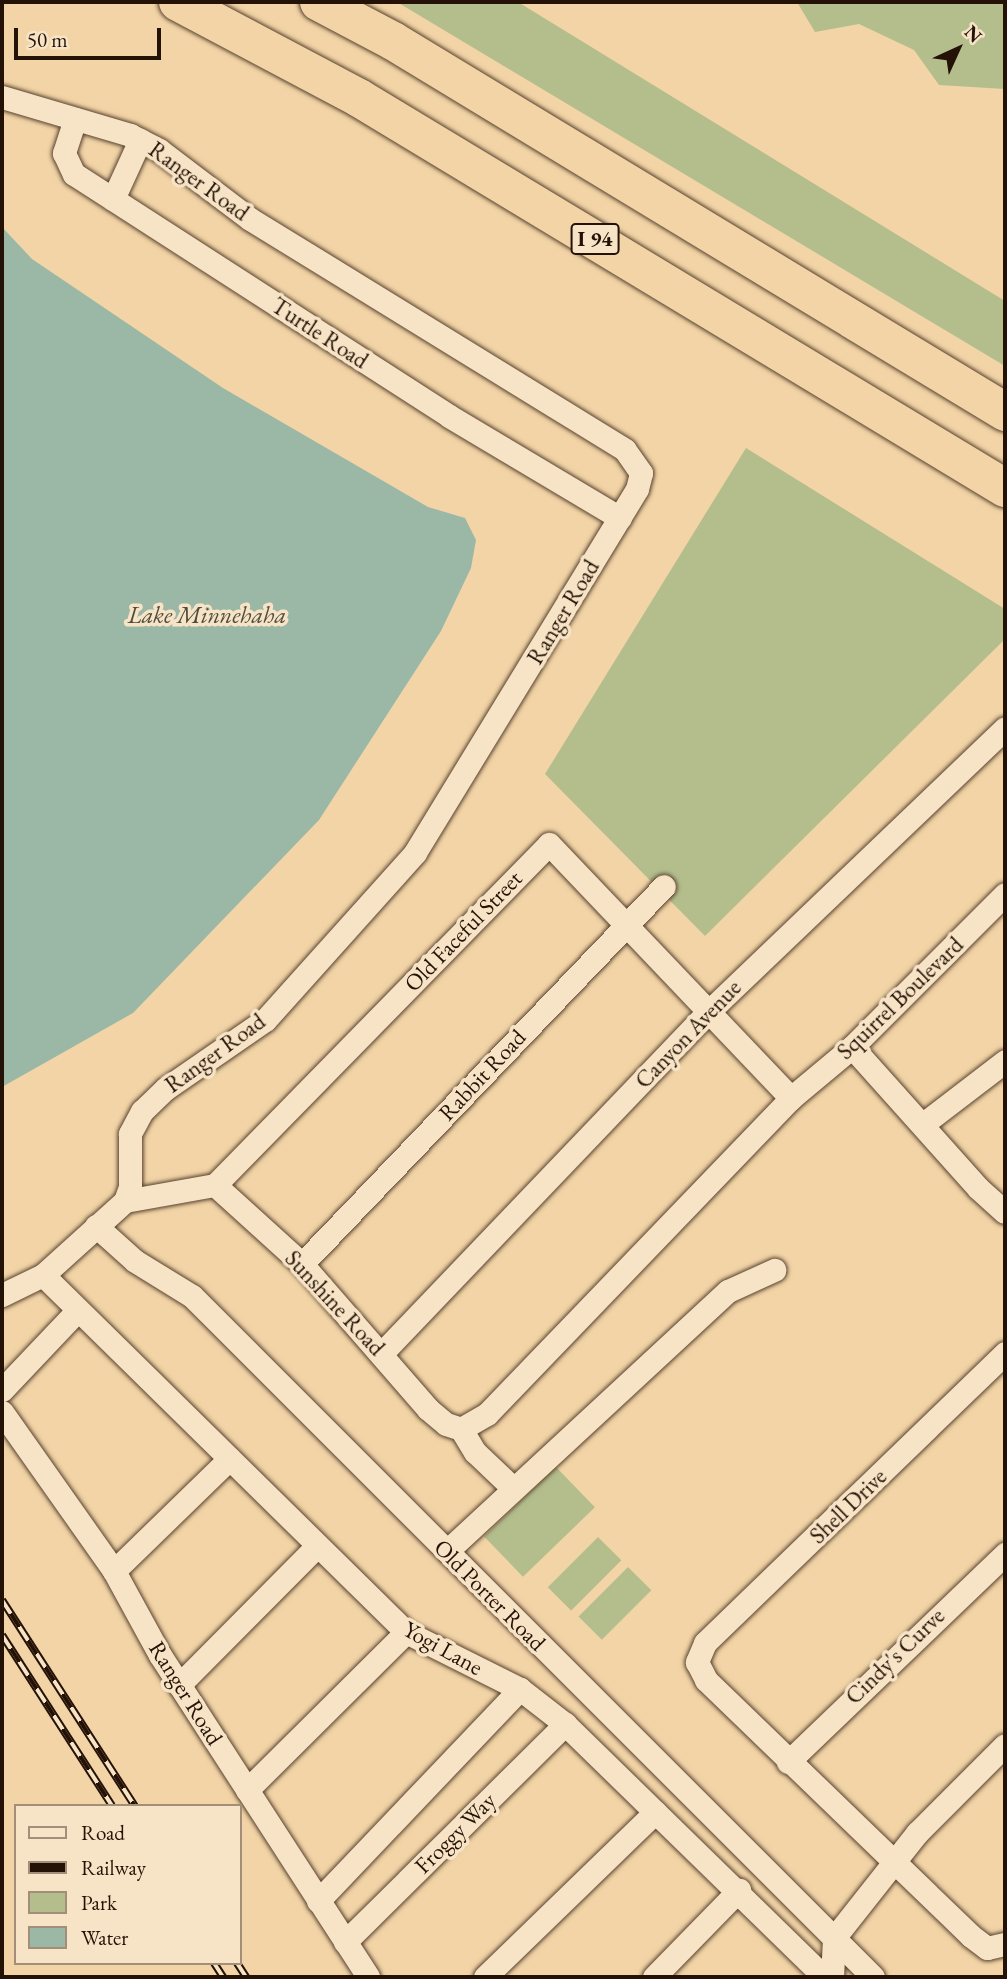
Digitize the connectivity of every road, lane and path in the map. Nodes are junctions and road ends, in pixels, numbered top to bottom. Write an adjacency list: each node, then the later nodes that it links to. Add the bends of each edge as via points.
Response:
1 (178, 2): 8 (highway, I 94, via 370,105)
2 (319, 2): 7 (highway, via 427,61)
3 (2, 97): 4 (street, Ranger Road)
4 (75, 120): 5 (street, Ranger Road); 6 (street, Turtle Road, via 64,161 74,174)
5 (140, 140): 6 (street); 9 (street, Ranger Road, via 178,162 250,219 625,450 638,464 641,480)
6 (113, 199): 9 (street, Turtle Road, via 449,416)
7 (1005, 412)
8 (1005, 488)
9 (620, 518): 20 (street, Ranger Road, via 396,877 265,1020 165,1089 142,1111 130,1134 130,1187)
10 (1005, 728): 14 (street, Canyon Avenue)
11 (664, 886): 13 (street, Rabbit Road)
12 (1005, 894): 15 (street, Squirrel Boulevard)
13 (623, 925): 14 (street, Old Faceful Street); 19 (street, Old Faceful Street, via 549,844); 23 (street, Rabbit Road)
14 (707, 1013): 17 (street, Old Faceful Street); 28 (street, Canyon Avenue)
15 (852, 1047): 17 (street, Squirrel Boulevard); 18 (street)
16 (1005, 1061): 18 (street)
17 (791, 1098): 32 (street, via 497,1405)
18 (923, 1124): 21 (street)
19 (215, 1185): 20 (street); 23 (street, Sunshine Road)
20 (125, 1201): 22 (street)
21 (1005, 1212)
22 (96, 1226): 25 (street); 36 (street, Old Porter Road, via 135,1261 192,1297)
23 (302, 1265): 28 (street, Sunshine Road)
24 (775, 1270): 34 (street, via 728,1291)
25 (43, 1275): 26 (street); 27 (street, Yogi Lane)
26 (2, 1294)
27 (77, 1311): 30 (street); 33 (street, Yogi Lane)
28 (382, 1353): 32 (street, Sunshine Road, via 428,1409)
29 (1005, 1353): 44 (street, Shell Drive, via 705,1643 697,1662 706,1680)
30 (2, 1390)
31 (2, 1412): 38 (street, Ranger Road)
32 (461, 1429): 34 (street, Sunshine Road, via 475,1452)
33 (229, 1460): 35 (street, Yogi Lane); 38 (street)
34 (513, 1488): 36 (street)
35 (317, 1546): 39 (street, Yogi Lane); 40 (street)
36 (447, 1551): 50 (street, Old Porter Road)
37 (1005, 1553): 44 (street, Cindy's Curve)
38 (114, 1571): 40 (street, Ranger Road)
39 (406, 1632): 41 (street, Yogi Lane); 45 (street)
40 (179, 1685): 45 (street, Ranger Road)
41 (520, 1689): 42 (street, Yogi Lane); 49 (street)
42 (565, 1724): 46 (street, Yogi Lane); 51 (street, Froggy Way)
43 (1005, 1745): 47 (street, via 917,1833)
44 (788, 1762): 47 (street)
45 (247, 1790): 49 (street, Ranger Road)
46 (655, 1812): 48 (street, Yogi Lane); 54 (street)
47 (894, 1863): 50 (street); 52 (street, via 979,1942 995,1949)
48 (739, 1889): 55 (street); 56 (street, Yogi Lane)
49 (318, 1900): 51 (street, Ranger Road)
50 (834, 1938): 57 (street); 58 (street, Old Porter Road)
51 (345, 1942): 53 (street, Ranger Road)
52 (1005, 1944)
53 (368, 1977)
54 (485, 1977)
55 (654, 1977)
56 (824, 1977)
57 (832, 1977)
58 (873, 1977)

